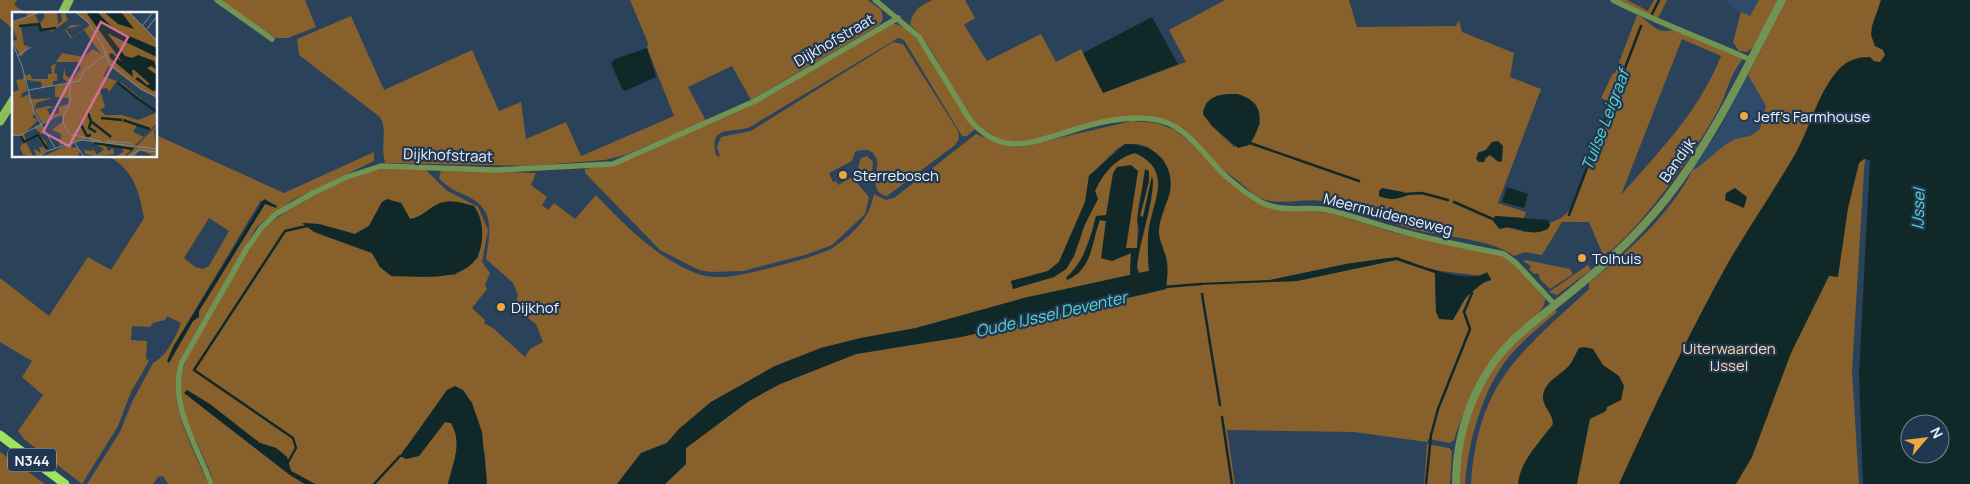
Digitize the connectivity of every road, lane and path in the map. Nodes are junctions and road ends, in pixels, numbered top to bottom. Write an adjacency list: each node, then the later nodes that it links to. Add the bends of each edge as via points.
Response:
1 (69, 0): 6 (main road)
2 (217, 0): 8 (street)
3 (875, 0): 7 (street, Meermuidenseweg)
4 (1613, 0): 9 (street, via 1656,22)
5 (1782, 0): 9 (street, Bandijk)
6 (63, 12)
7 (898, 18): 12 (street, Meermuidenseweg, via 923,42 970,120 992,139 1020,144 1114,120 1152,118 1184,133 1227,177 1264,203 1329,210 1396,230 1504,254); 15 (street, Dijkhofstraat, via 755,101 613,164 496,170 381,166 347,177 276,214 247,248 182,362 178,376 180,409)
8 (272, 39)
9 (1751, 60): 12 (street, Bandijk, via 1716,127 1666,200 1619,252)
10 (12, 102): 11 (main road)
11 (0, 121)
12 (1554, 304): 16 (street, Bandijk, via 1513,340 1496,359 1477,390 1458,447)
13 (0, 435): 14 (main road, N344)
14 (65, 484)
15 (211, 484)
16 (1456, 484)

